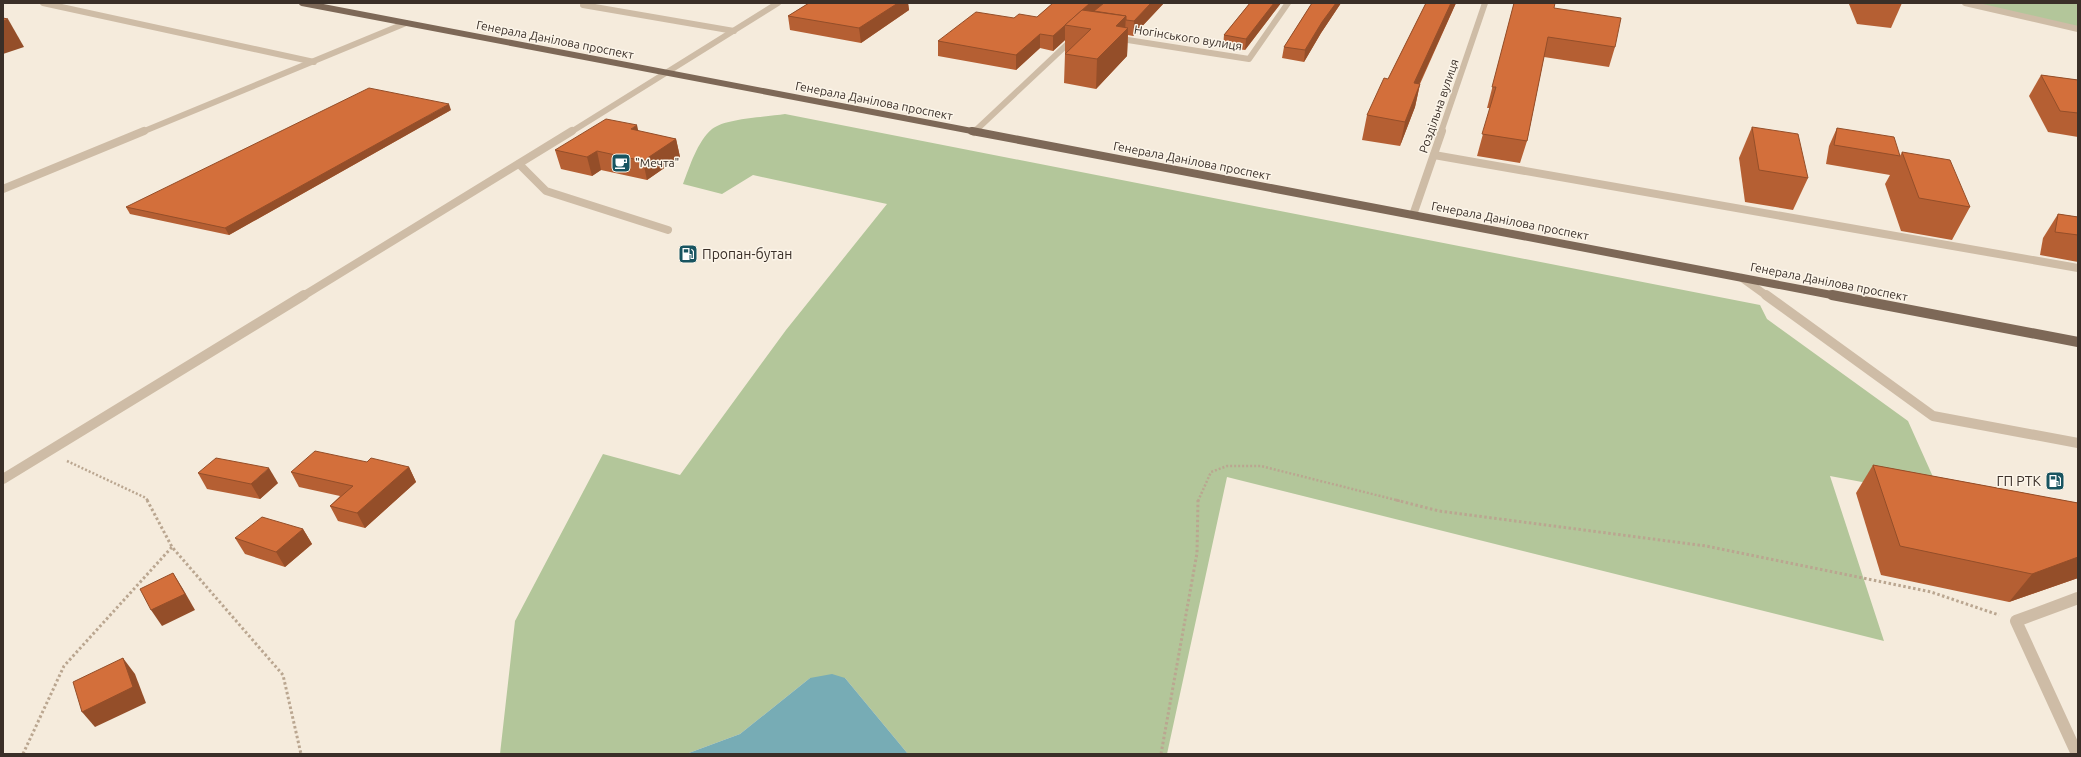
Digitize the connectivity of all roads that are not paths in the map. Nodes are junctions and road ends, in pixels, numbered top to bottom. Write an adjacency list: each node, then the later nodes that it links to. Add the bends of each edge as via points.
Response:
1 (43, 3): 13 (street)
2 (302, 3): 8 (main road, Генерала Данілова проспект)
3 (778, 3): 10 (street)
4 (1288, 3): 12 (street, Ногінського вулиця, via 1249,59)
5 (1485, 3): 16 (street, Роздільна вулиця)
6 (1965, 3): 9 (street)
7 (583, 5): 10 (street)
8 (406, 23): 13 (street); 14 (main road, Генерала Данілова проспект)
9 (2078, 29)
10 (734, 31): 14 (street)
11 (1080, 32): 15 (street)
12 (1111, 37)
13 (314, 62): 18 (street)
14 (666, 74): 15 (main road, Генерала Данілова проспект); 17 (street)
15 (974, 132): 19 (main road, Генерала Данілова проспект)
16 (1434, 155): 19 (street, Роздільна вулиця); 21 (street)
17 (519, 164): 20 (street, via 546,191); 25 (street)
18 (3, 189)
19 (1413, 215): 22 (main road, Генерала Данілова проспект)
20 (668, 230)
21 (2078, 268)
22 (1742, 278): 23 (main road, Генерала Данілова проспект); 24 (street, via 1932,416)
23 (2078, 342)
24 (2078, 443)
25 (3, 479)
26 (2078, 598): 27 (street, via 2016,620)
27 (2077, 754)

